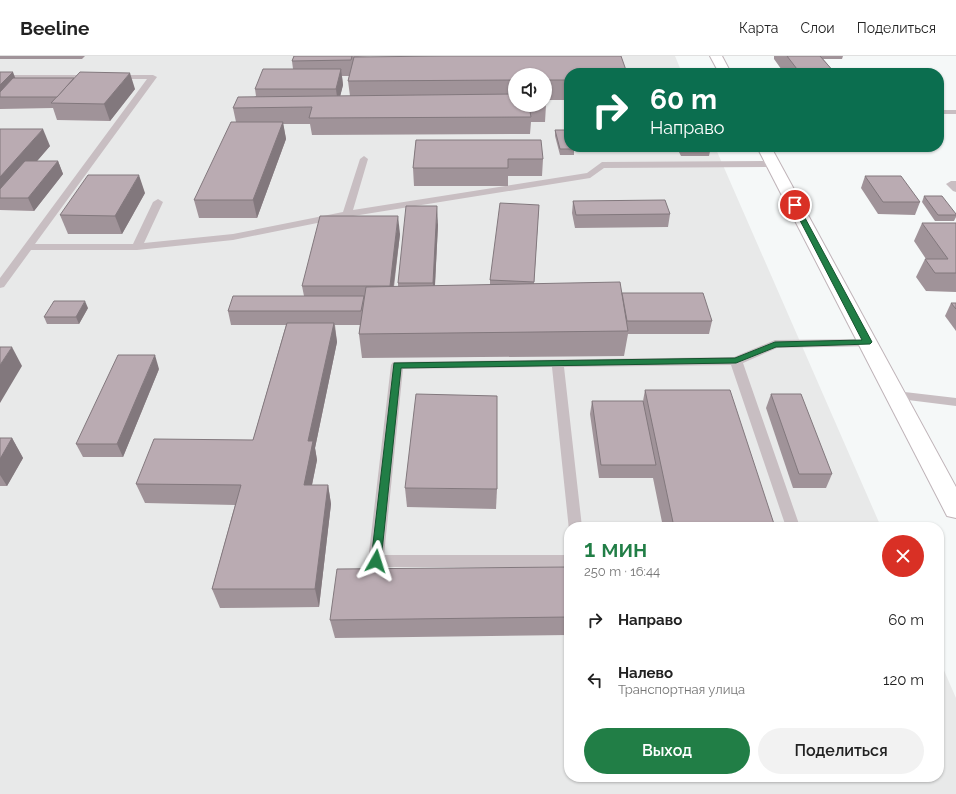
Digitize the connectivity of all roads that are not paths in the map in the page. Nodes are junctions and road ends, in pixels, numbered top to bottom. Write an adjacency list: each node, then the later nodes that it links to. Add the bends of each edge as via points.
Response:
1 (716, 56): 2 (main road)
2 (722, 68)
3 (0, 77): 13 (lane, via 153,77)
4 (944, 112): 5 (lane)
5 (956, 112)
6 (767, 152): 8 (main road)
7 (364, 159): 12 (lane)
8 (773, 164): 12 (lane, via 602,164 590,175); 16 (main road)
9 (956, 184): 10 (lane, via 951,184)
10 (956, 190)
11 (158, 202): 14 (lane)
12 (347, 214): 14 (lane, via 233,237)
13 (28, 247): 14 (lane); 15 (lane)
14 (137, 247)
15 (0, 285)
16 (868, 342): 17 (lane, via 775,344); 19 (main road)
17 (736, 361): 18 (lane); 23 (lane)
18 (558, 363): 22 (lane); 24 (lane, via 397,365 376,561)
19 (896, 395): 20 (lane); 21 (main road)
20 (956, 402)
21 (956, 509)
22 (574, 522)
23 (791, 522)
24 (564, 561)

